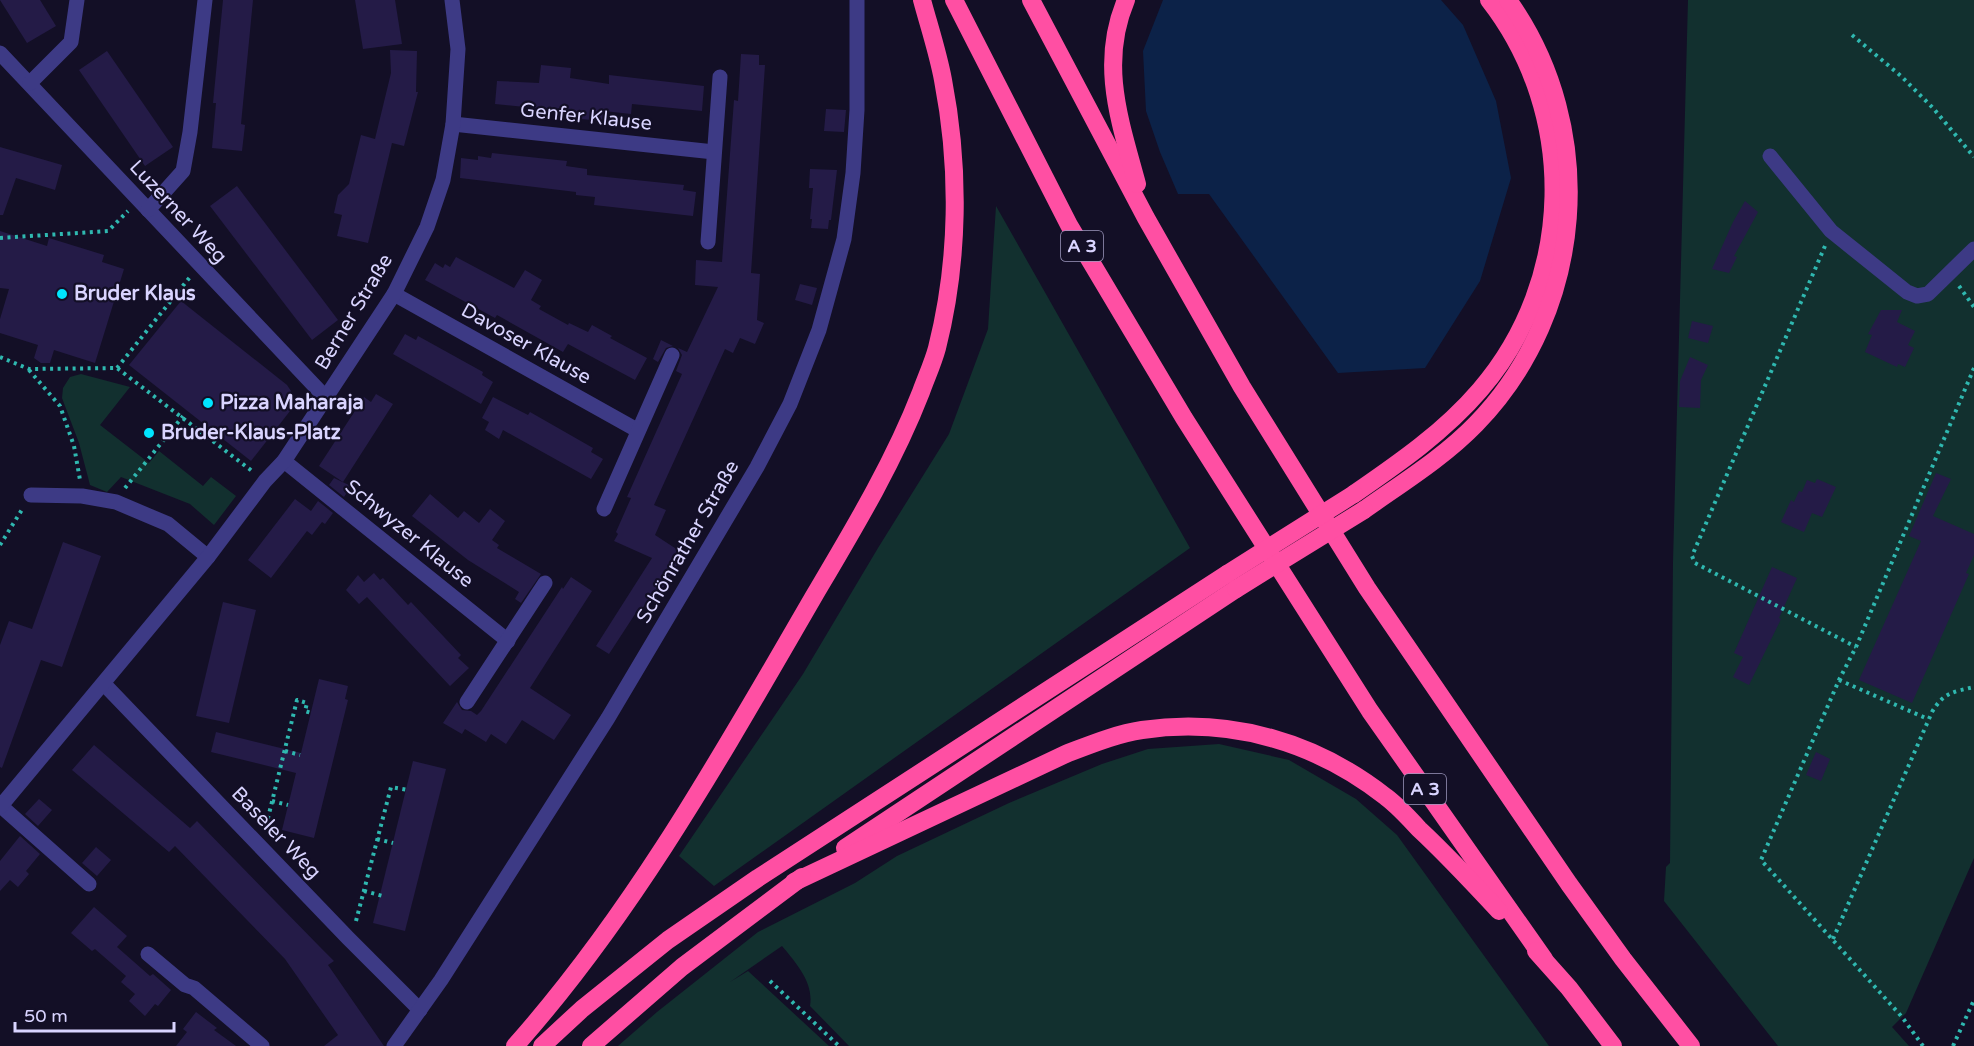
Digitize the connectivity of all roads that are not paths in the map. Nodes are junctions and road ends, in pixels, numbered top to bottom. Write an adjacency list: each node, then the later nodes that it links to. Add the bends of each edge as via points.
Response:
1 (77, 0): 13 (street, via 71,42)
2 (205, 0): 17 (street, via 183,171)
3 (452, 0): 14 (street, Berner Straße, via 458,49)
4 (857, 0): 40 (street, Schönrather Straße, via 857,110 844,239 819,330 790,404 608,718)
5 (921, 0): 43 (highway, via 943,77 955,158 948,292 937,351 909,422 761,689 655,862 549,1007)
6 (954, 0): 39 (highway, A 3, via 1069,225 1184,418 1370,711)
7 (1031, 0): 18 (highway)
8 (1126, 0): 18 (highway, via 1113,49 1112,83)
9 (1489, 0): 27 (highway, via 1516,40 1544,109 1554,168 1547,257 1514,341 1480,390)
10 (1508, 0): 27 (highway, via 1548,74 1566,140 1569,208 1559,276 1535,340 1518,370 1476,424 1451,448)
11 (0, 53): 13 (street, Luzerner Weg)
12 (720, 77): 15 (street)
13 (30, 83): 17 (street, Luzerner Weg)
14 (453, 124): 15 (street, Genfer Klause); 21 (street, Berner Straße, via 443,180 427,227)
15 (714, 152): 19 (street)
16 (1770, 156): 20 (street, via 1831,231 1906,292 1928,294)
17 (143, 205): 23 (street, Luzerner Weg)
18 (1146, 218): 47 (highway, via 1242,387 1367,588 1576,893)
19 (708, 242)
20 (1974, 249)
21 (394, 294): 23 (street, Berner Straße); 24 (street, Davoser Klause)
22 (672, 355): 24 (street)
23 (327, 398): 25 (street, Berner Straße)
24 (637, 430): 28 (street)
25 (284, 461): 29 (street, Berner Straße); 32 (street, Schwyzer Klause)
26 (31, 495): 29 (street, via 82,496 116,502 168,524)
27 (1359, 502): 30 (highway, bridge)
28 (604, 509)
29 (208, 557): 33 (street, Berner Straße)
30 (1231, 581): 36 (highway); 44 (highway, via 749,884 668,940)
31 (545, 583): 32 (street)
32 (508, 641): 34 (street)
33 (104, 684): 35 (street, Berner Straße); 40 (street, Baseler Weg)
34 (467, 702)
35 (0, 806): 37 (street)
36 (794, 882): 39 (highway, via 1068,753 1141,730 1217,727 1292,743 1328,758 1369,784 1445,853); 45 (highway, via 682,967)
37 (89, 884)
38 (148, 954): 41 (street)
39 (1544, 959): 46 (highway, A 3)
40 (420, 1010): 42 (street, Schönrather Straße)
41 (262, 1046)
42 (394, 1046)
43 (515, 1046)
44 (542, 1046)
45 (591, 1046)
46 (1613, 1046)
47 (1691, 1046)

